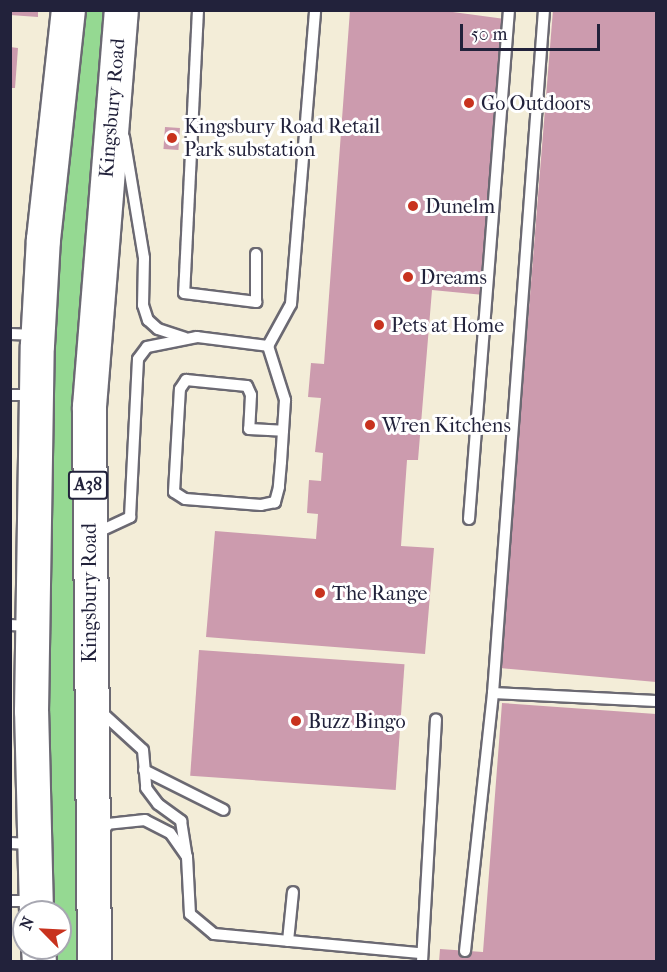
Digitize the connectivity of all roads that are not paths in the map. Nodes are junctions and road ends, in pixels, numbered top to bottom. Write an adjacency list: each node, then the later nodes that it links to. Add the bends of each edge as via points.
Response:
1 (68, 10): 9 (highway, via 45,227)
2 (121, 10): 7 (highway, Kingsbury Road / A38)
3 (198, 10): 8 (lane, via 184,293 256,302)
4 (315, 10): 11 (lane, via 291,304)
5 (509, 10): 14 (lane)
6 (544, 10): 17 (lane)
7 (115, 89): 10 (lane, via 144,258 143,305 148,320 158,329); 15 (highway, Kingsbury Road / A38, via 98,254 89,406)
8 (256, 254)
9 (24, 335): 12 (highway)
10 (185, 338): 11 (lane); 15 (lane, via 147,347 138,359 130,517)
11 (268, 346): 13 (lane, via 282,381)
12 (23, 395): 16 (highway)
13 (283, 431): 13 (lane, via 275,502 269,505 185,499 174,492 180,389 186,380 247,386 251,395 249,429)
14 (469, 519)
15 (88, 537): 19 (highway, Kingsbury Road / A38)
16 (22, 626): 23 (highway)
17 (493, 693): 18 (lane); 29 (lane)
18 (657, 701)
19 (90, 702): 21 (lane, via 143,750); 24 (highway, Kingsbury Road / A38)
20 (436, 719): 30 (lane)
21 (144, 770): 22 (lane); 25 (lane, via 146,788 158,804 181,821)
22 (224, 810)
23 (22, 844): 27 (highway)
24 (92, 847): 25 (lane, via 108,824 145,820 170,833); 31 (highway, Kingsbury Road / A38)
25 (187, 857): 28 (lane, via 190,915 214,934)
26 (293, 892): 28 (lane)
27 (28, 900)
28 (288, 941): 30 (lane)
29 (465, 951)
30 (421, 957)
31 (93, 958)

